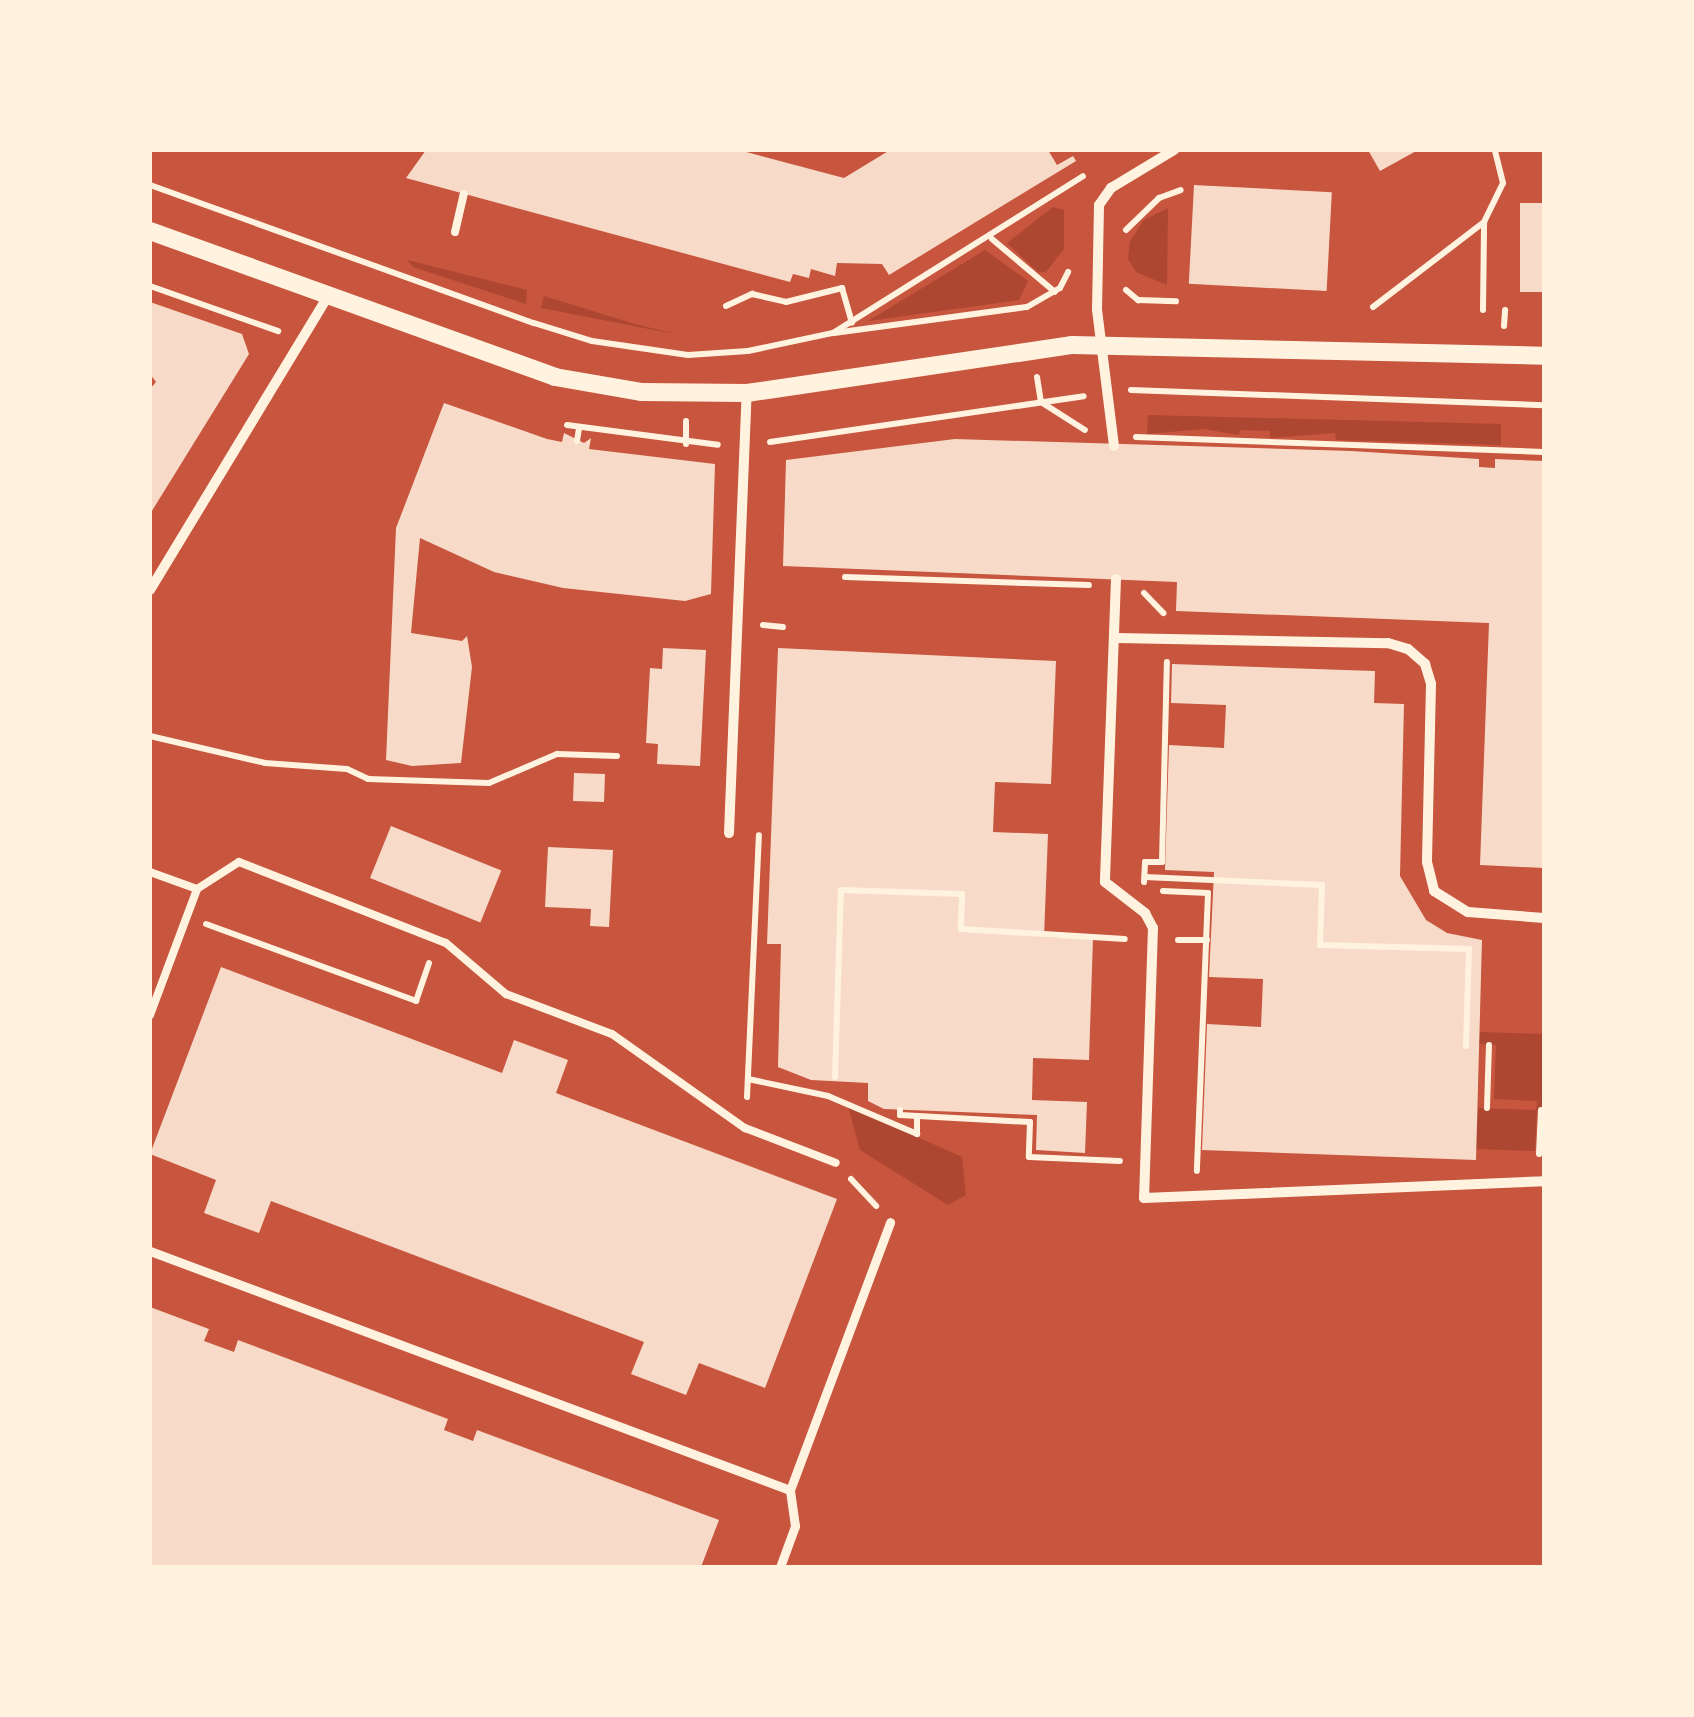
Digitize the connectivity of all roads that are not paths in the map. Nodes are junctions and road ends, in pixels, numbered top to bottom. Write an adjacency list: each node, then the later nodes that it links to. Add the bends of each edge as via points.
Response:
1 (1174, 150): 6 (street, via 1111,188 1098,204)
2 (464, 194): 4 (lane)
3 (150, 231): 5 (street)
4 (455, 232)
5 (328, 296): 8 (street, via 582,383 686,395); 11 (street)
6 (1102, 344): 7 (street); 8 (street, via 1033,347); 9 (street)
7 (1544, 356)
8 (747, 393): 13 (street)
9 (1114, 441)
10 (1116, 582): 12 (street)
11 (150, 590)
12 (1117, 638): 16 (street, via 1388,643 1408,649 1425,664 1431,684 1427,862 1434,891 1468,912); 19 (street, via 1106,882 1145,913 1152,928 1144,1198)
13 (729, 834)
14 (150, 872): 15 (lane)
15 (197, 889): 17 (lane); 18 (lane, via 239,862 438,940 506,994 612,1034 745,1128)
16 (1544, 918)
17 (150, 1015)
18 (836, 1163)
19 (1544, 1181)
20 (890, 1222): 22 (street)
21 (150, 1251): 22 (street)
22 (790, 1490): 23 (street, via 795,1526)
23 (780, 1567)

